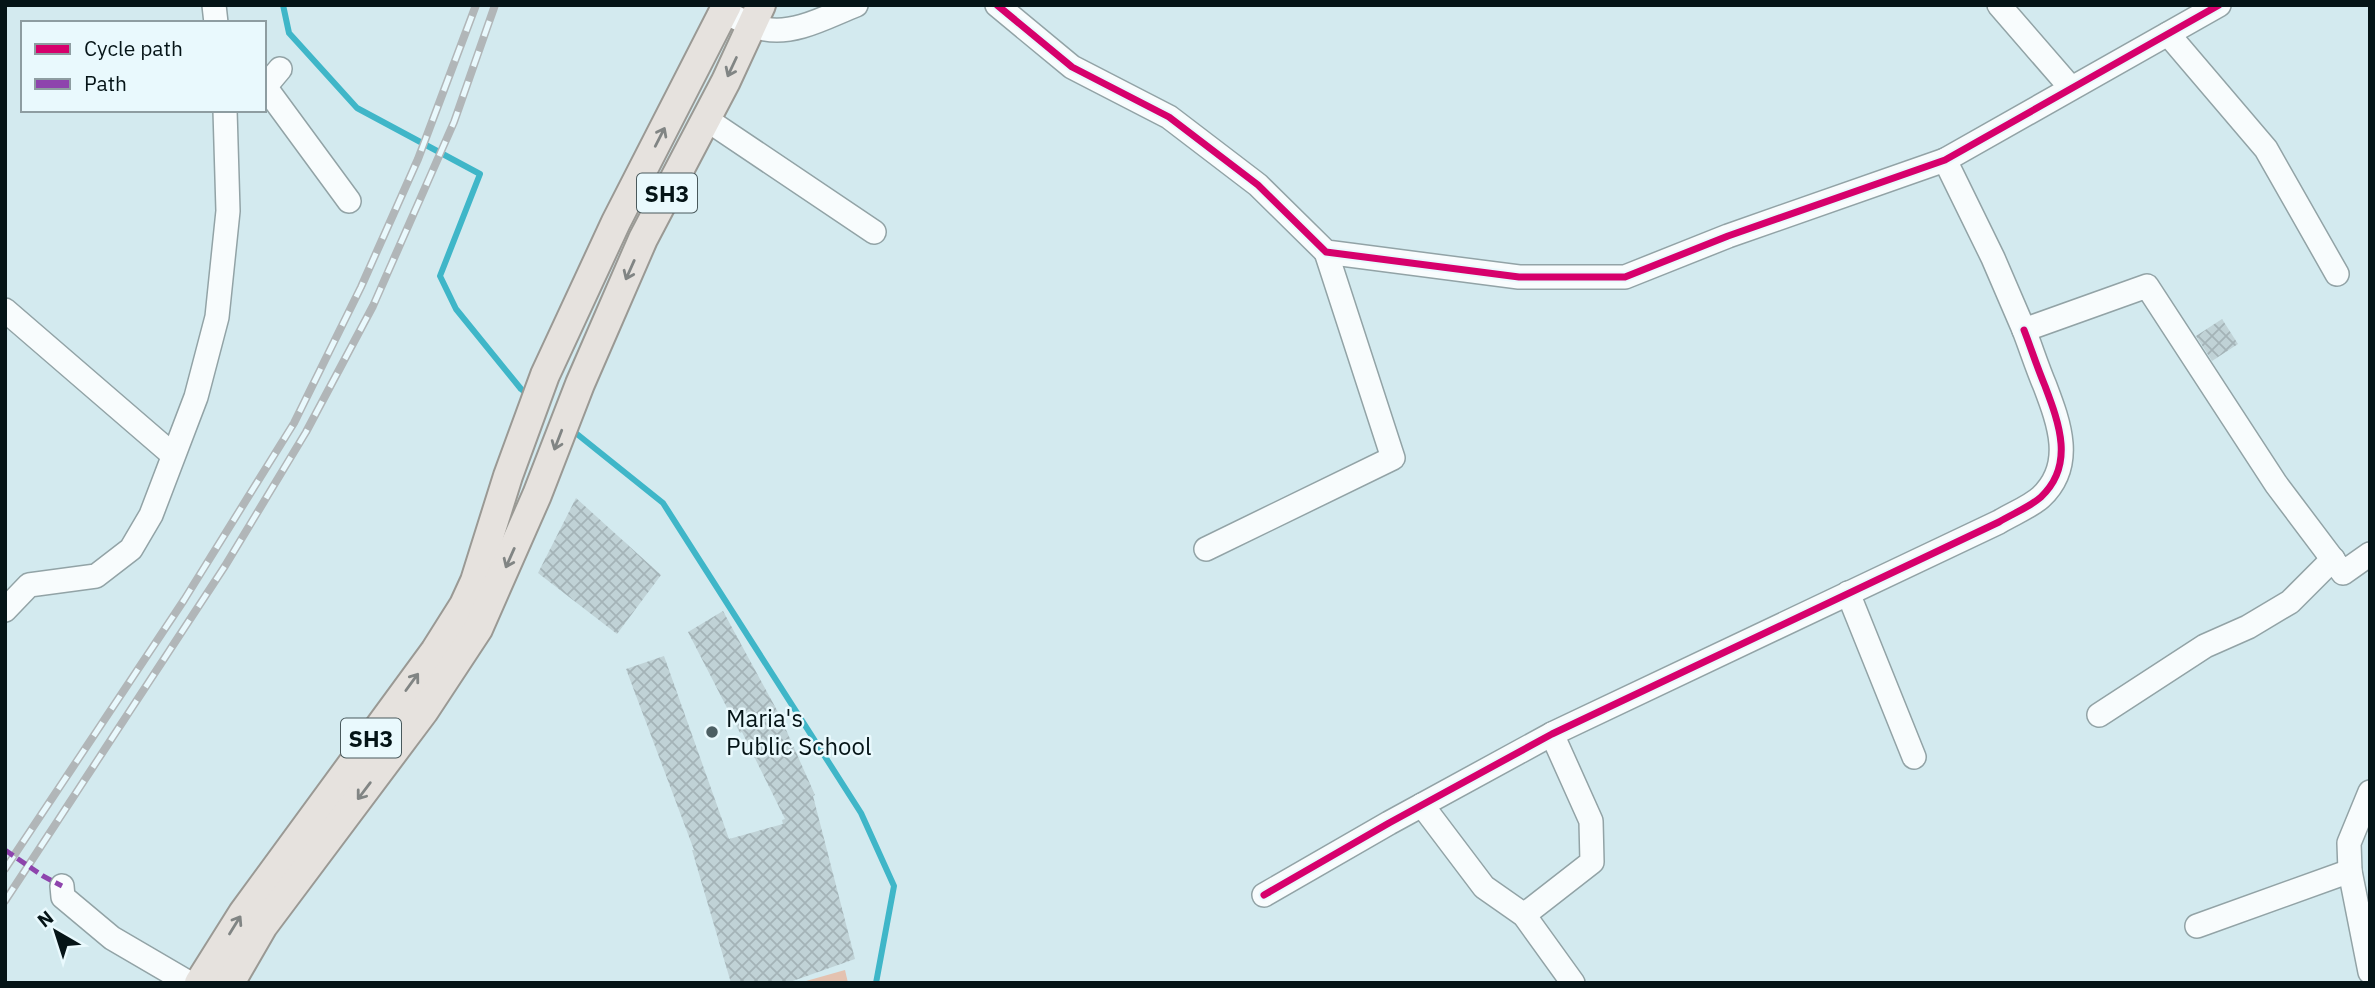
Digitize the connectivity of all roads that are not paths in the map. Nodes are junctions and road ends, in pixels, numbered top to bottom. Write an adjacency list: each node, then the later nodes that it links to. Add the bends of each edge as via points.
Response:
1 (856, 5): 6 (street, via 799,27 768,29)
2 (997, 5): 17 (street, via 1072,67 1170,117 1258,185)
3 (1999, 5): 10 (street)
4 (2219, 5): 7 (street)
5 (725, 9): 6 (street); 41 (main road, SH3, one-way to 5, via 243,913 454,622 475,581 545,375 616,222)
6 (757, 15): 13 (main road, SH3, one-way to 13)
7 (2168, 34): 10 (street); 18 (street, via 2266,149)
8 (280, 69): 9 (street)
9 (266, 87)
10 (2071, 88): 14 (street)
11 (266, 89): 15 (street)
12 (225, 112): 21 (street, via 228,211 216,317 196,397)
13 (706, 119): 16 (street); 42 (main road, SH3, one-way to 42, via 643,240 478,629 424,710 263,926)
14 (1945, 160): 17 (street, via 1625,277 1519,277); 20 (street)
15 (349, 201)
16 (874, 232)
17 (1326, 251): 22 (street, via 1393,458)
18 (2337, 274)
19 (5, 310): 21 (street)
20 (2024, 330): 24 (street, via 2147,286 2276,484); 27 (street, via 2062,439 2055,480 2040,498 1999,522)
21 (173, 455): 26 (street, via 151,515 131,549 96,576)
22 (1206, 549)
23 (2370, 554): 24 (street, via 2343,573)
24 (2333, 559): 29 (street, via 2290,602 2205,646)
25 (5, 581): 26 (street)
26 (29, 585): 28 (street)
27 (1847, 593): 30 (street); 31 (street)
28 (5, 610)
29 (2099, 715)
30 (1552, 734): 33 (street); 37 (street, via 1591,821 1592,862)
31 (1914, 757)
32 (2370, 792): 34 (street, via 2349,843)
33 (1422, 805): 36 (street); 37 (street, via 1484,887)
34 (2350, 871): 38 (street); 39 (street)
35 (62, 886): 40 (street, via 63,897 113,938)
36 (1264, 895)
37 (1524, 915): 43 (street)
38 (2197, 926)
39 (2370, 972)
40 (189, 983)
41 (199, 983)
42 (230, 983)
43 (1573, 983)

